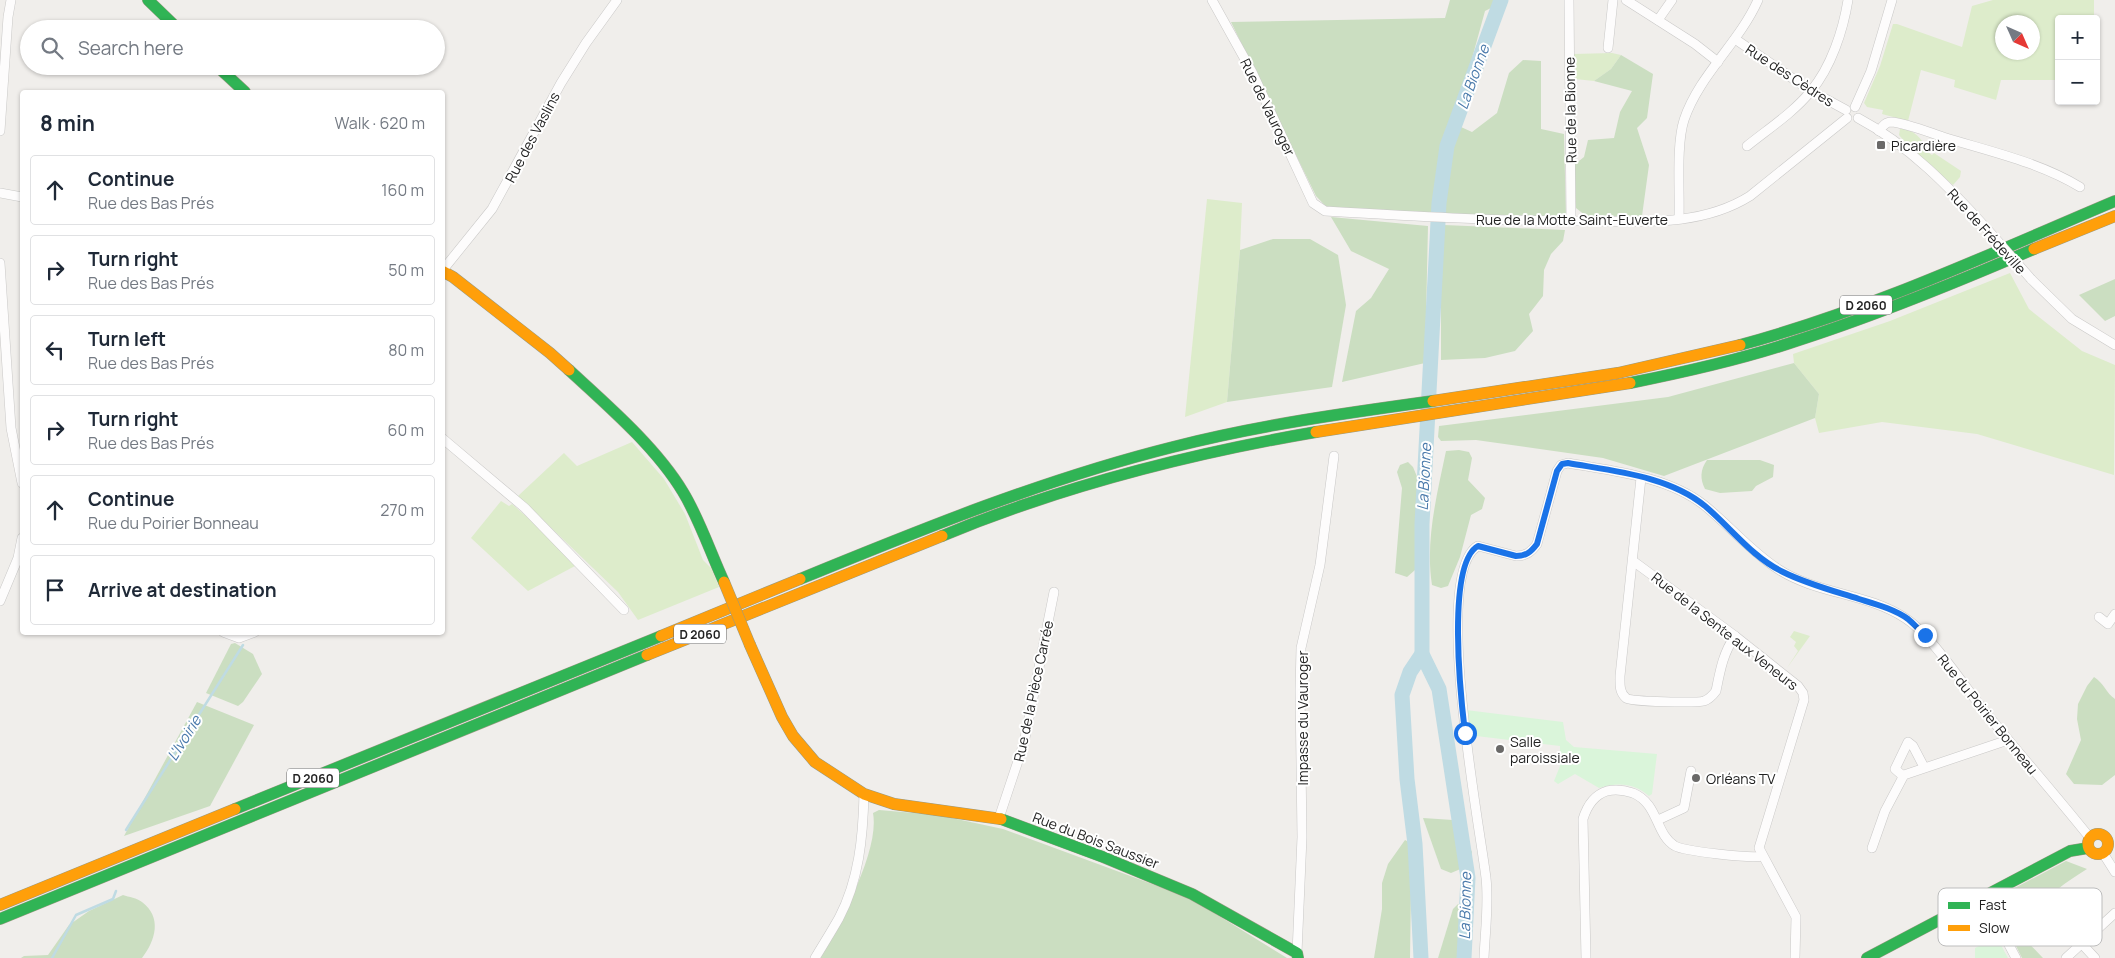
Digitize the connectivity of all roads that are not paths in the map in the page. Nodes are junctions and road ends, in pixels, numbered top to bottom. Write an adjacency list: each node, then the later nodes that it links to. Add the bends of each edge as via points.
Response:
1 (11, 0): 23 (street)
2 (148, 0): 12 (main road)
3 (617, 0): 35 (street, Rue des Vaslins, via 561,83 492,209)
4 (1212, 0): 30 (street, Rue de Vauroger, via 1252,72 1313,203)
5 (1569, 0): 33 (street, Rue de la Bionne)
6 (1613, 0): 15 (street)
7 (1626, 0): 13 (street)
8 (1672, 0): 13 (street)
9 (1758, 0): 14 (street)
10 (1848, 0): 19 (street, via 1841,33 1830,60)
11 (1892, 0): 20 (street, via 1871,71)
12 (169, 20)
13 (1658, 20): 16 (street)
14 (1735, 39): 16 (street); 19 (street, Rue des Cèdres)
15 (1608, 48)
16 (1718, 62): 32 (street, via 1693,99 1684,121)
17 (227, 75): 18 (main road)
18 (243, 90)
19 (1811, 91): 21 (street, Rue des Cèdres); 25 (street)
20 (1855, 107): 21 (street, via 1850,107); 22 (street, via 1859,112)
21 (1846, 114): 22 (street, via 1854,121); 32 (street, Rue de la Motte Saint-Euverte, via 1785,169 1738,204 1718,212)
22 (1858, 118): 24 (street, Rue de Frédeville)
23 (0, 131)
24 (1880, 131): 26 (street, via 1891,122 2034,166); 37 (street, Rue de Frédeville, bridge, via 1931,171 2072,319)
25 (1747, 146)
26 (2080, 187)
27 (0, 193): 28 (street)
28 (20, 197)
29 (2115, 201): 67 (main road, D 2060, via 1833,317 1724,350 1605,375 1286,423 1214,437 1110,463 1002,498)
30 (1325, 211): 33 (street, Rue de la Motte Saint-Euverte, via 1432,218)
31 (2115, 216): 69 (main road, D 2060, via 1844,327 1749,356 1607,388 1222,449 1159,463 1034,501 947,533)
32 (1679, 218): 33 (street, Rue de la Motte Saint-Euverte, via 1656,222)
33 (1571, 221)
34 (0, 263): 40 (street, via 12,428)
35 (445, 267)
36 (445, 273): 56 (main road, Rue du Bois Saussier, bridge, via 550,353 604,402 665,465 684,493 782,718 816,762)
37 (2115, 345)
38 (445, 441): 46 (street, via 525,508)
39 (1334, 456): 75 (street, Impasse du Vauroger, via 1320,565 1301,648 1302,837)
40 (20, 472)
41 (1641, 478): 43 (street); 52 (street, Rue du Poirier Bonneau, via 1669,485 1691,496 1755,553 1781,571 1886,608 1907,619 1925,635); 78 (street, Rue du Poirier Bonneau, via 1562,464 1557,471 1537,544 1531,552 1516,556 1478,546 1467,558 1458,610 1460,691 1486,880)
42 (20, 548): 45 (street)
43 (1632, 561): 51 (street, Rue de la Sente aux Veneurs); 51 (street, via 1619,686 1626,697 1632,701 1703,702 1716,691 1723,658)
44 (1054, 592): 57 (street, Rue de la Pièce Carrée, via 1024,743)
45 (0, 601)
46 (624, 610)
47 (2115, 614): 48 (street, via 2108,624)
48 (2099, 617)
49 (231, 635): 50 (street, via 239,638)
50 (247, 635)
51 (1735, 636): 64 (street, Rue de la Sente aux Veneurs, via 1798,686 1804,700 1759,848)
52 (2008, 740): 53 (street); 61 (street, Rue du Poirier Bonneau)
53 (1924, 767): 55 (street); 55 (street, via 1908,742 1896,768)
54 (1691, 771): 58 (street, via 1684,808)
55 (1903, 776): 62 (street, via 1885,811)
56 (864, 794): 57 (main road, Rue du Bois Saussier, via 894,804); 77 (street, via 863,833 850,891)
57 (998, 818): 75 (main road, Rue du Bois Saussier, via 1192,894)
58 (1658, 820): 64 (street, via 1666,836 1676,846 1695,851); 79 (street, via 1648,802 1626,791 1604,792 1587,807 1582,832)
59 (2115, 829): 60 (main road)
60 (2106, 837): 61 (main road, via 2099,834); 63 (main road, via 2108,844)
61 (2089, 843): 63 (main road, via 2093,853); 66 (main road)
62 (1872, 848)
63 (2103, 853): 65 (street)
64 (1762, 856): 80 (street, via 1796,917)
65 (2115, 872)
66 (1998, 888)
67 (0, 905)
68 (2115, 912): 71 (street)
69 (0, 919)
70 (1938, 921): 76 (main road)
71 (2102, 924)
72 (2010, 946): 81 (street)
73 (2078, 946): 82 (street)
74 (2084, 946): 83 (street)
75 (1298, 956)
76 (1872, 957)
77 (815, 958)
78 (1484, 958)
79 (1586, 958)
80 (1795, 958)
81 (2016, 958)
82 (2066, 958)
83 (2095, 958)

